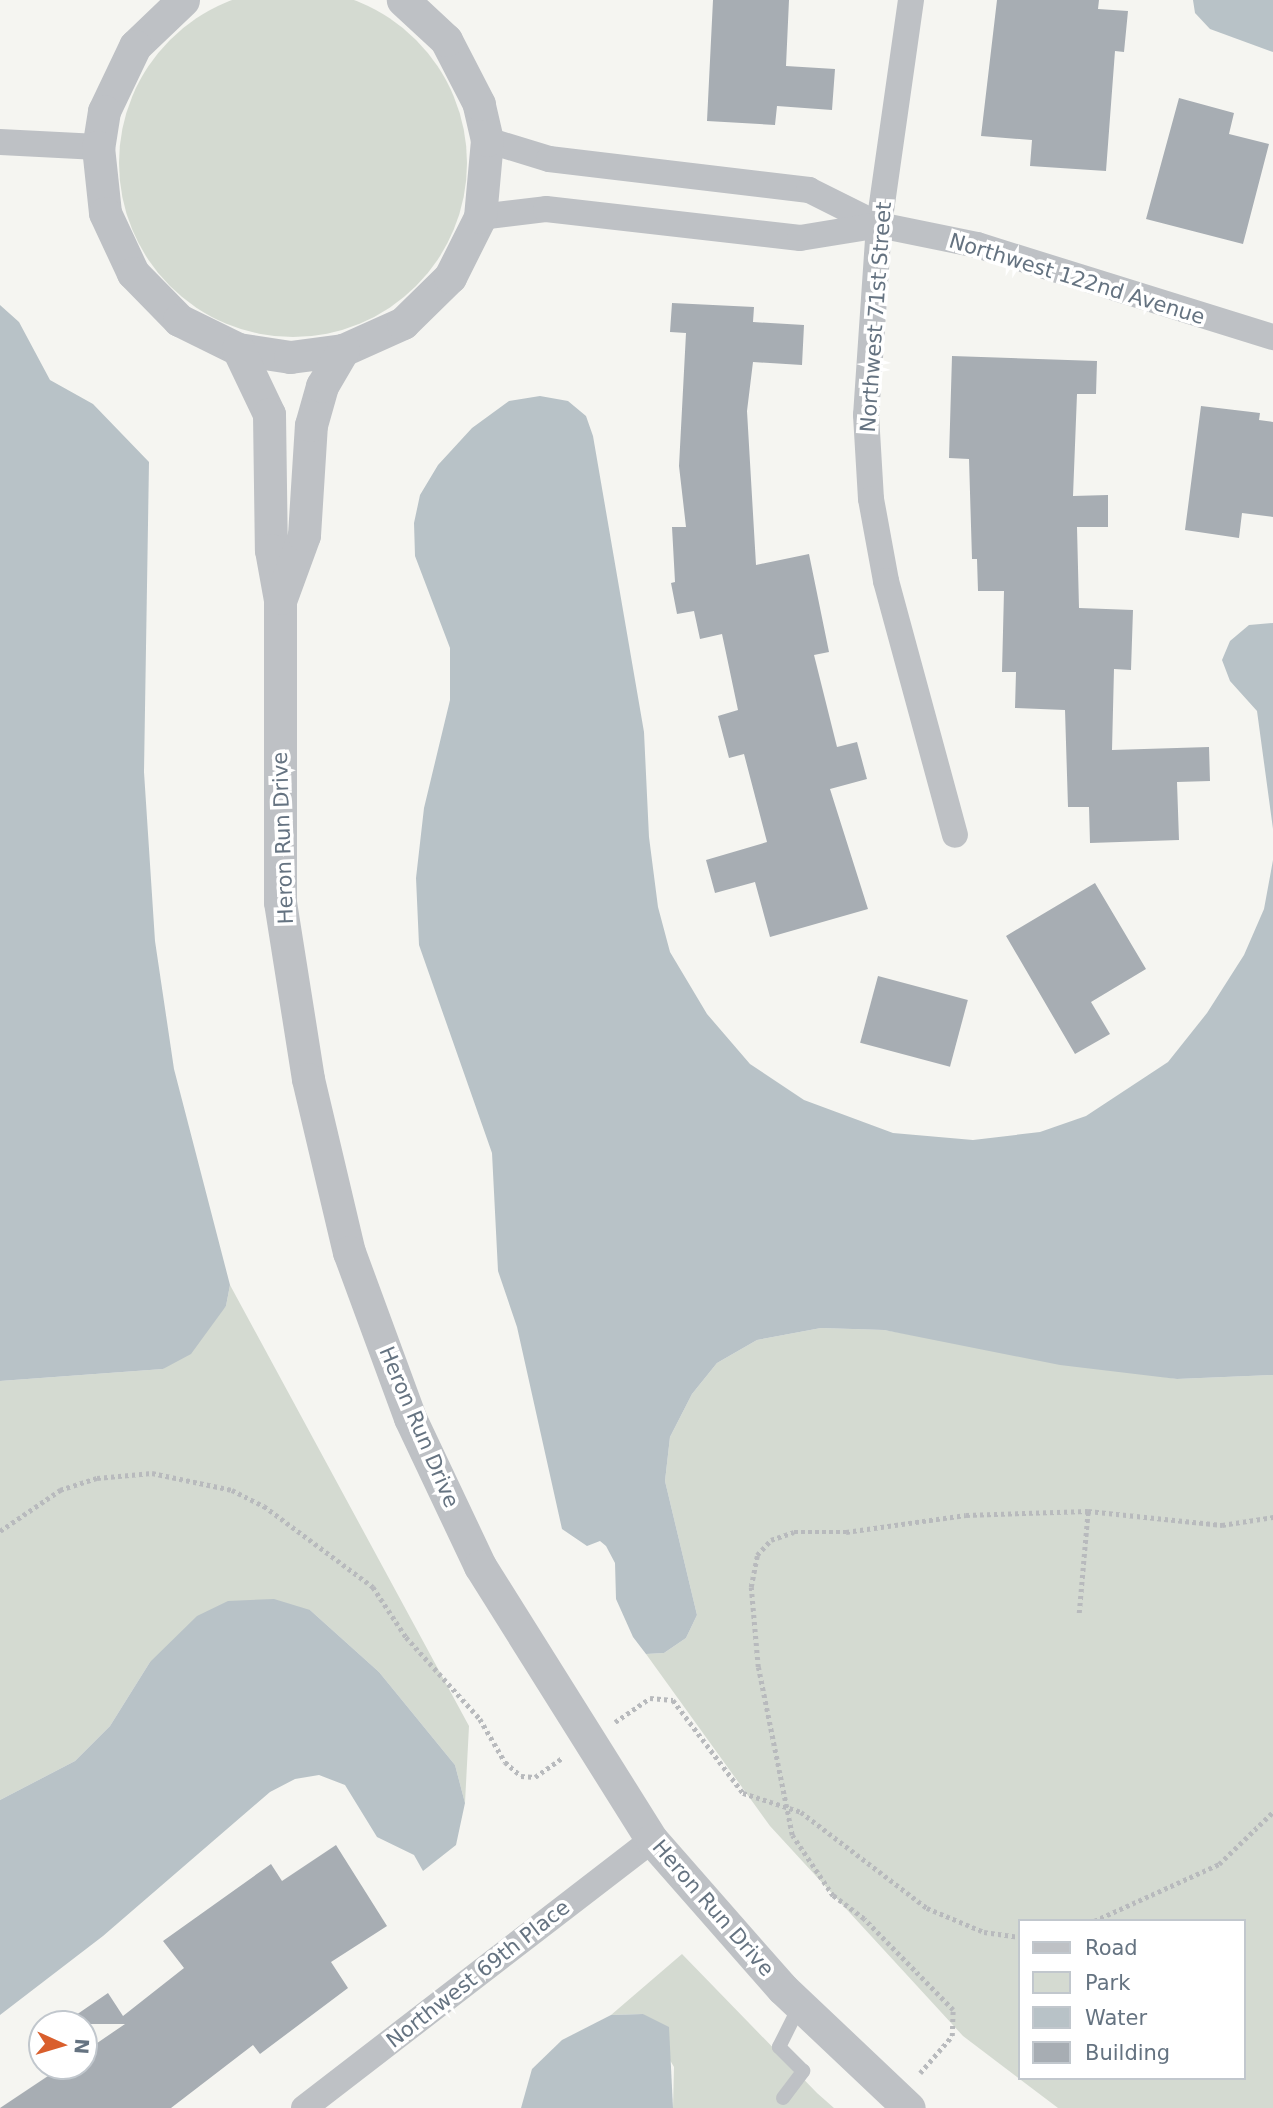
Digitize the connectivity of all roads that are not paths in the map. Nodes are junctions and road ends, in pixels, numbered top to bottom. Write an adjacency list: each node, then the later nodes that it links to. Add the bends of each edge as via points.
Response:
1 (183, 0): 6 (street, via 159,19 117,77)
2 (402, 0): 4 (street, via 446,40 466,71)
3 (911, 0): 8 (street, Northwest 71st Street)
4 (487, 139): 7 (street); 8 (street, Northwest 122nd Avenue, via 549,159 809,190)
5 (0, 142): 6 (street)
6 (98, 147): 10 (street, via 105,213 133,273 179,320)
7 (480, 218): 8 (street, Northwest 122nd Avenue, via 546,209 800,238); 11 (street, via 450,277 429,302 375,339)
8 (879, 225): 9 (street, Northwest 122nd Avenue, via 977,245); 13 (street, Northwest 71st Street, via 866,415 871,499 886,581)
9 (1273, 337)
10 (238, 349): 11 (street, via 290,357); 12 (street, Heron Run Drive, via 269,414 271,550)
11 (343, 350): 12 (street, Heron Run Drive, via 322,386 311,425 303,535)
12 (280, 600): 14 (street, Heron Run Drive, via 280,902 308,1079 349,1252 410,1418 480,1566)
13 (955, 835)
14 (652, 1840): 15 (street, Heron Run Drive); 18 (street, Northwest 69th Place)
15 (800, 2005): 16 (lane, via 779,2047 803,2071); 17 (street, Heron Run Drive)
16 (783, 2098)
17 (904, 2103)
18 (304, 2108)

